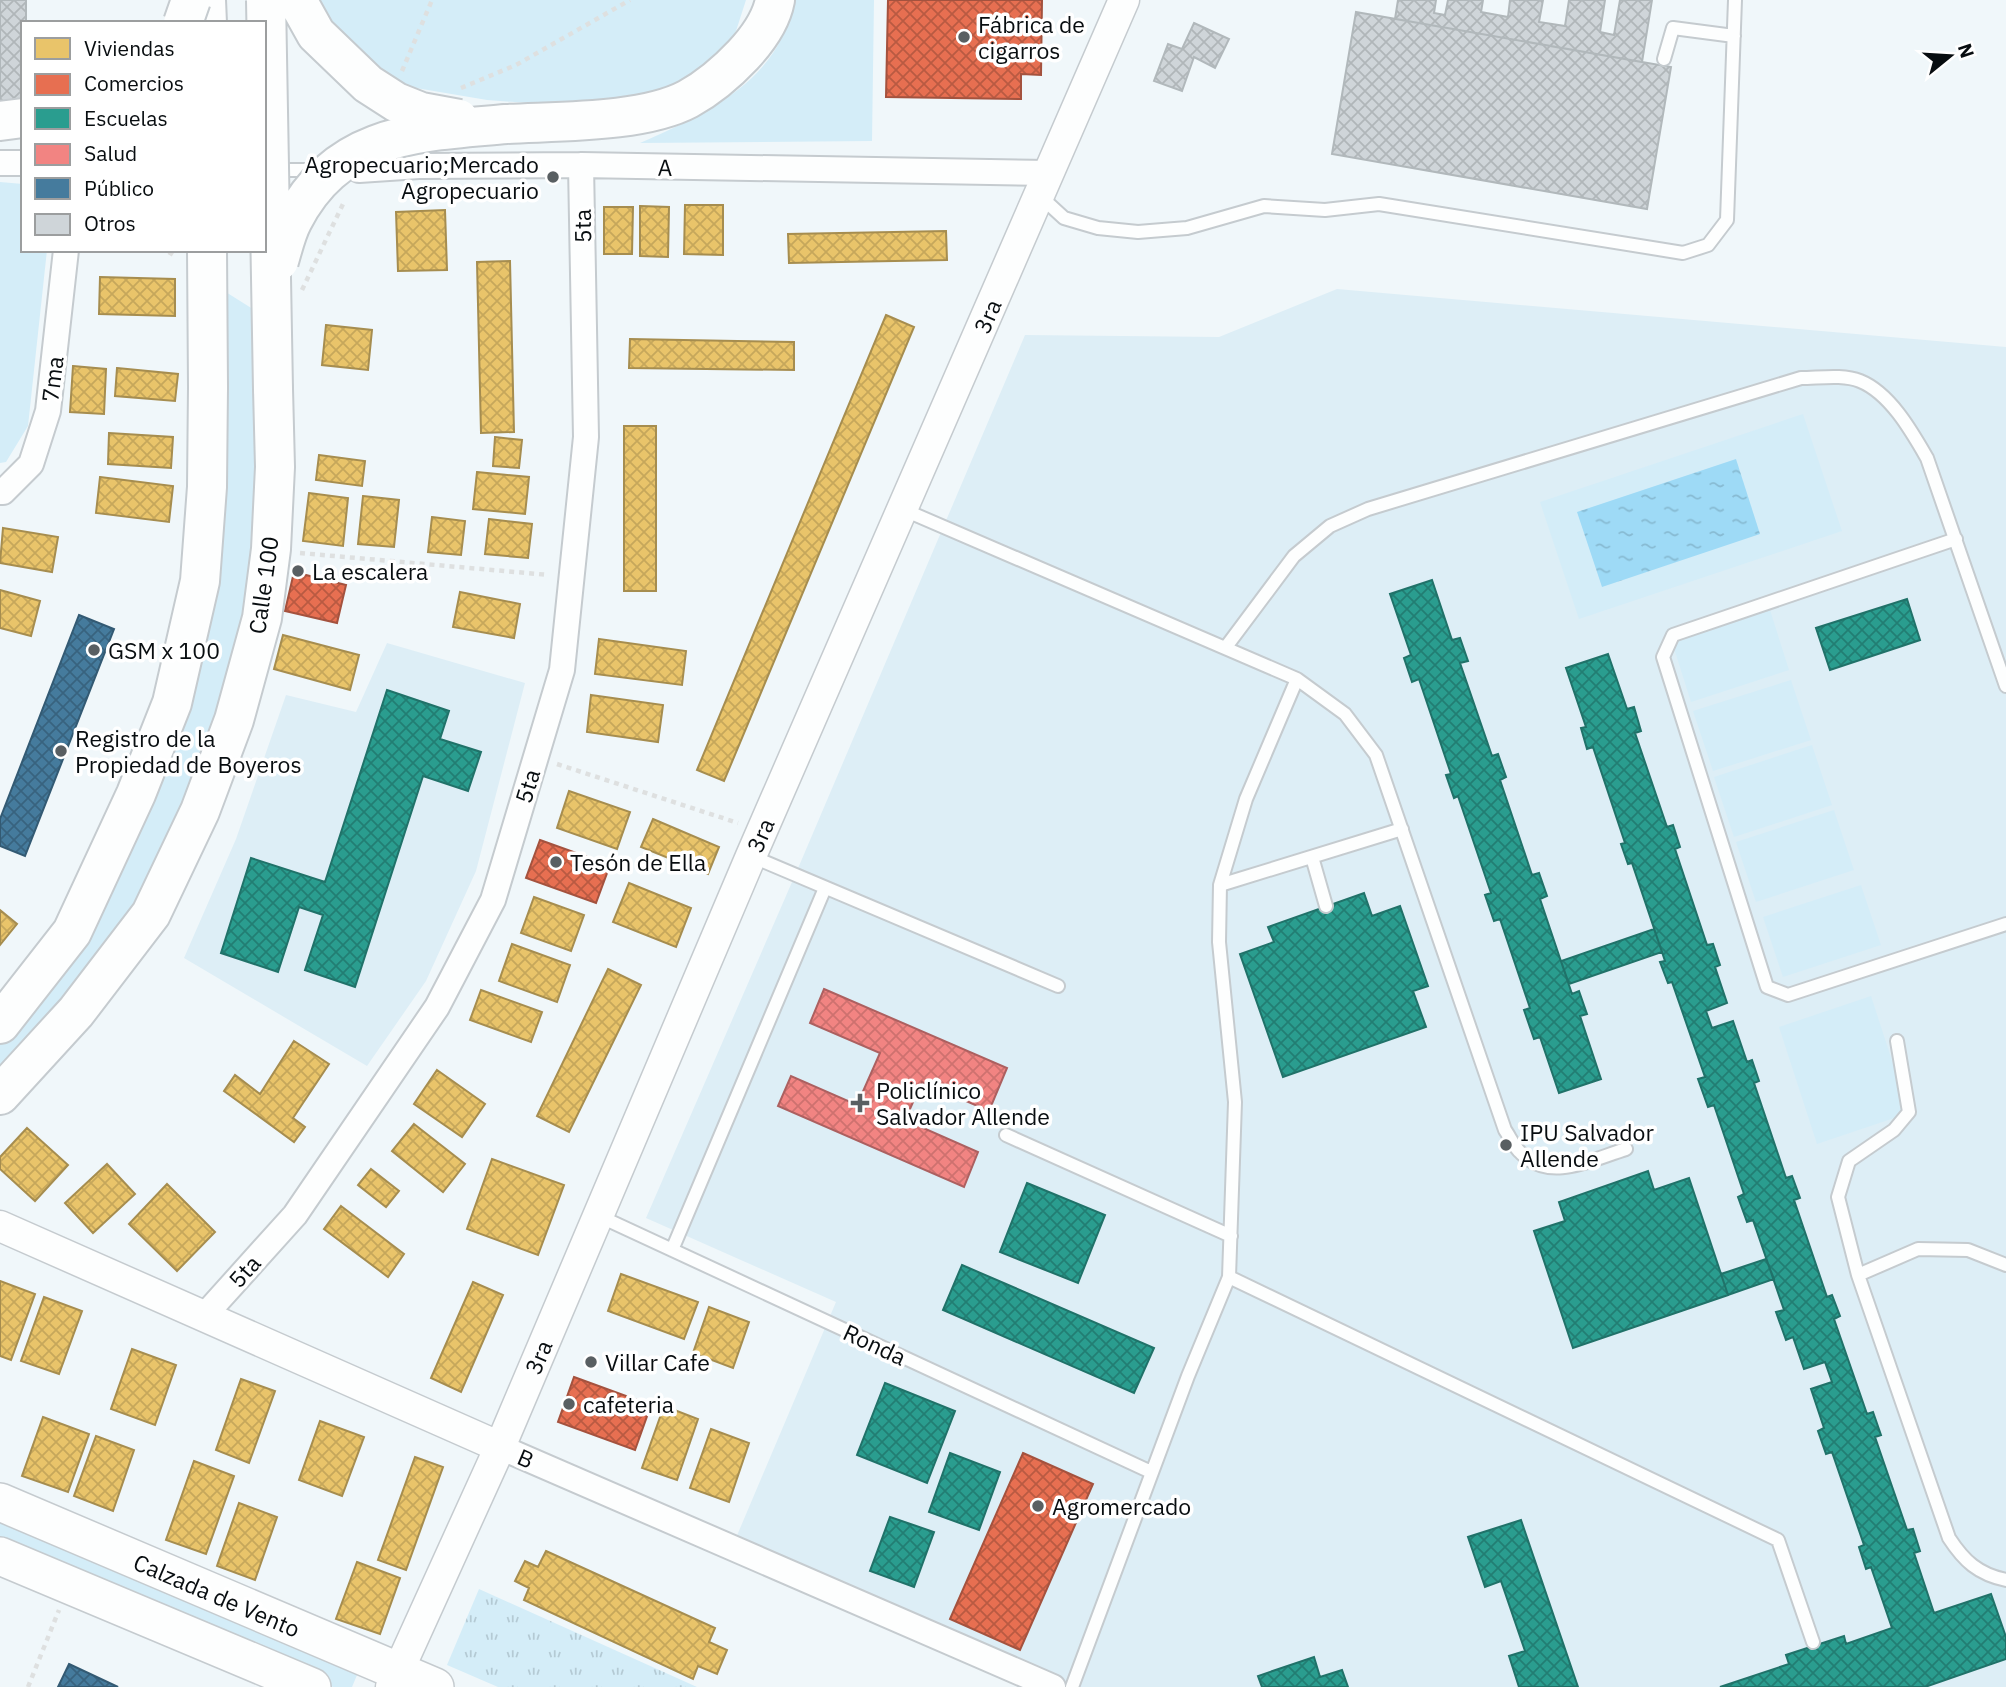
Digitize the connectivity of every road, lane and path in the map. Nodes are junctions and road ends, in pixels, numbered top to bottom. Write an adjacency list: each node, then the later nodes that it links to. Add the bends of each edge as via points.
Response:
1 (189, 0): 10 (highway, bridge)
2 (206, 0): 11 (highway)
3 (266, 0): 27 (highway, Calle 100, bridge)
4 (297, 0): 18 (highway, bridge, via 316,34 335,54 396,102 447,118)
5 (630, 0): 15 (path, via 516,65)
6 (758, 0): 14 (highway)
7 (775, 0): 14 (highway, via 759,36)
8 (1124, 0): 24 (street, 3ra)
9 (1735, 0): 12 (lane)
10 (185, 21)
11 (206, 21)
12 (1734, 36): 13 (lane, via 1673,28); 24 (lane, via 1727,220 1708,245 1683,253 1378,204 1325,210 1264,206 1187,228 1138,232 1098,228 1064,218)
13 (1664, 59)
14 (734, 65): 18 (highway, via 687,100 668,106 618,116)
15 (454, 92)
16 (21, 118): 17 (highway)
17 (0, 121)
18 (506, 124): 27 (highway, bridge, via 418,133 351,155 323,177 291,223)
19 (0, 163): 20 (street)
20 (21, 163)
21 (581, 165): 23 (street, A); 24 (street, A); 32 (street, 5ta, via 586,437)
22 (281, 170): 23 (lane, A)
23 (359, 170): 27 (path, via 317,261)
24 (1044, 185): 29 (street, 3ra)
25 (66, 252): 28 (street, 7ma, via 48,411 31,464)
26 (207, 252): 45 (highway, bridge, via 207,487 200,582 172,703 72,932)
27 (284, 292): 47 (highway, Calle 100, bridge, via 273,389 271,549 262,618 234,720 200,811 150,914 76,1012)
28 (0, 492)
29 (902, 509): 33 (lane); 38 (street, 3ra)
30 (1956, 539): 33 (lane, via 1927,458 1907,424 1883,397 1860,381 1801,379 1368,509 1331,526 1294,556); 35 (lane); 43 (lane, via 1673,635 1663,657 1767,987 1788,995)
31 (286, 552): 32 (path)
32 (571, 577): 36 (street, 5ta, via 562,670)
33 (1226, 647): 34 (lane)
34 (1297, 679): 37 (lane, via 1345,714 1376,755); 40 (lane, via 1246,799)
35 (2006, 686)
36 (536, 757): 38 (path); 57 (street, 5ta, via 493,900 437,1007 295,1215)
37 (1402, 829): 39 (lane); 49 (lane, via 1505,1130 1521,1154 1542,1167 1565,1168)
38 (757, 844): 41 (lane); 50 (street, 3ra)
39 (1312, 857): 40 (lane); 42 (lane)
40 (1220, 885): 52 (lane, via 1219,943 1235,1102)
41 (825, 888): 44 (lane); 53 (lane)
42 (1326, 906)
43 (2006, 924)
44 (1058, 986)
45 (0, 1024)
46 (1898, 1041): 55 (lane, via 1909,1112 1894,1130 1849,1161 1838,1197)
47 (0, 1095)
48 (1006, 1135): 52 (lane)
49 (1626, 1149)
50 (599, 1216): 53 (lane, Ronda); 58 (street, 3ra)
51 (0, 1226): 57 (street, B)
52 (1231, 1236): 56 (lane)
53 (672, 1250): 59 (lane, Ronda)
54 (2006, 1265): 55 (lane, via 1968,1250 1917,1249)
55 (1858, 1275): 62 (lane, via 1949,1538 1962,1558 1980,1571)
56 (1229, 1277): 59 (lane); 64 (lane, via 1778,1540)
57 (204, 1316): 58 (street, B)
58 (500, 1447): 65 (street, 3ra); 69 (street, B)
59 (1151, 1472): 70 (lane)
60 (0, 1502): 65 (main road, Calzada de Vento)
61 (0, 1556): 63 (main road, Calzada de Vento)
62 (2006, 1580)
63 (69, 1584): 66 (path); 67 (main road, Calzada de Vento)
64 (1813, 1642)
65 (394, 1679): 68 (main road, Calzada de Vento)
66 (28, 1687)
67 (312, 1687)
68 (435, 1687)
69 (1053, 1687)
70 (1072, 1687)

